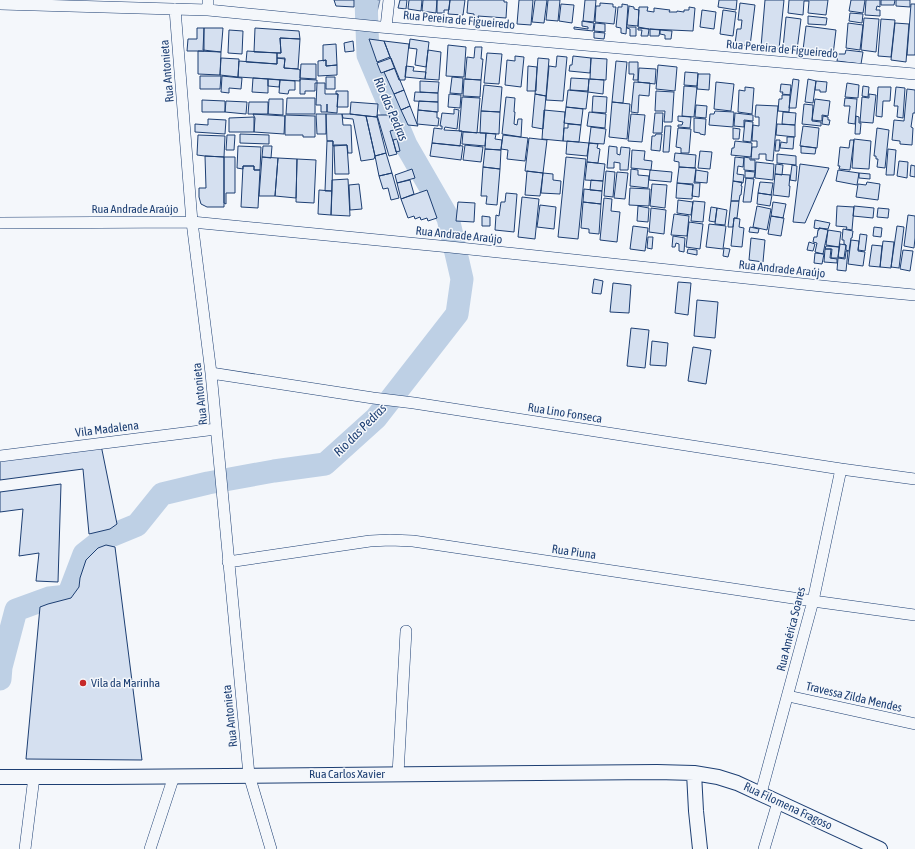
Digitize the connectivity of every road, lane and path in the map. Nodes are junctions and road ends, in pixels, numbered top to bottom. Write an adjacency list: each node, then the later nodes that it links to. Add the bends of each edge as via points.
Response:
1 (389, 0): 6 (street)
2 (0, 4): 3 (street, Rua Pereira de Figueiredo)
3 (125, 4): 5 (street, Rua Pereira de Figueiredo)
4 (208, 5): 5 (street, Rua Pereira de Figueiredo); 6 (street, Rua Pereira de Figueiredo)
5 (175, 10): 8 (street, Rua Antonieta)
6 (383, 27): 7 (street, Rua Pereira de Figueiredo)
7 (915, 74)
8 (192, 222): 9 (street, Rua Andrade Araújo); 10 (street, Rua Andrade Araújo); 11 (street, Rua Antonieta)
9 (0, 223)
10 (915, 295)
11 (211, 373): 12 (street, Rua Antonieta); 14 (street, Rua Lino Fonseca)
12 (216, 429): 13 (street, Vila Madalena); 16 (street, Rua Antonieta)
13 (0, 456)
14 (841, 470): 15 (street, Rua Lino Fonseca); 17 (street, Rua América Soares)
15 (915, 479)
16 (228, 562): 17 (street, Rua Piuna, via 370,541 413,541); 24 (street, Rua Antonieta)
17 (813, 601): 18 (street, Rua Piuna); 20 (street, Rua América Soares)
18 (915, 615)
19 (406, 631): 23 (street)
20 (788, 696): 21 (street, Travessa Zilda Mendes); 28 (street, Rua América Soares)
21 (915, 724)
22 (694, 773): 23 (street, Rua Carlos Xavier); 28 (street, Rua Filomena Fragoso, via 718,776); 33 (street)
23 (398, 774): 24 (street, Rua Carlos Xavier)
24 (249, 775): 26 (street, Rua Carlos Xavier); 32 (street, Rua Antonieta)
25 (34, 776): 26 (street, Rua Carlos Xavier); 27 (street, Rua Carlos Xavier); 30 (street)
26 (174, 776): 31 (street)
27 (0, 777)
28 (761, 793): 29 (street, Rua Filomena Fragoso)
29 (778, 802): 34 (street); 35 (street, Rua Filomena Fragoso)
30 (26, 849)
31 (150, 849)
32 (271, 849)
33 (700, 849)
34 (764, 849)
35 (880, 849)

